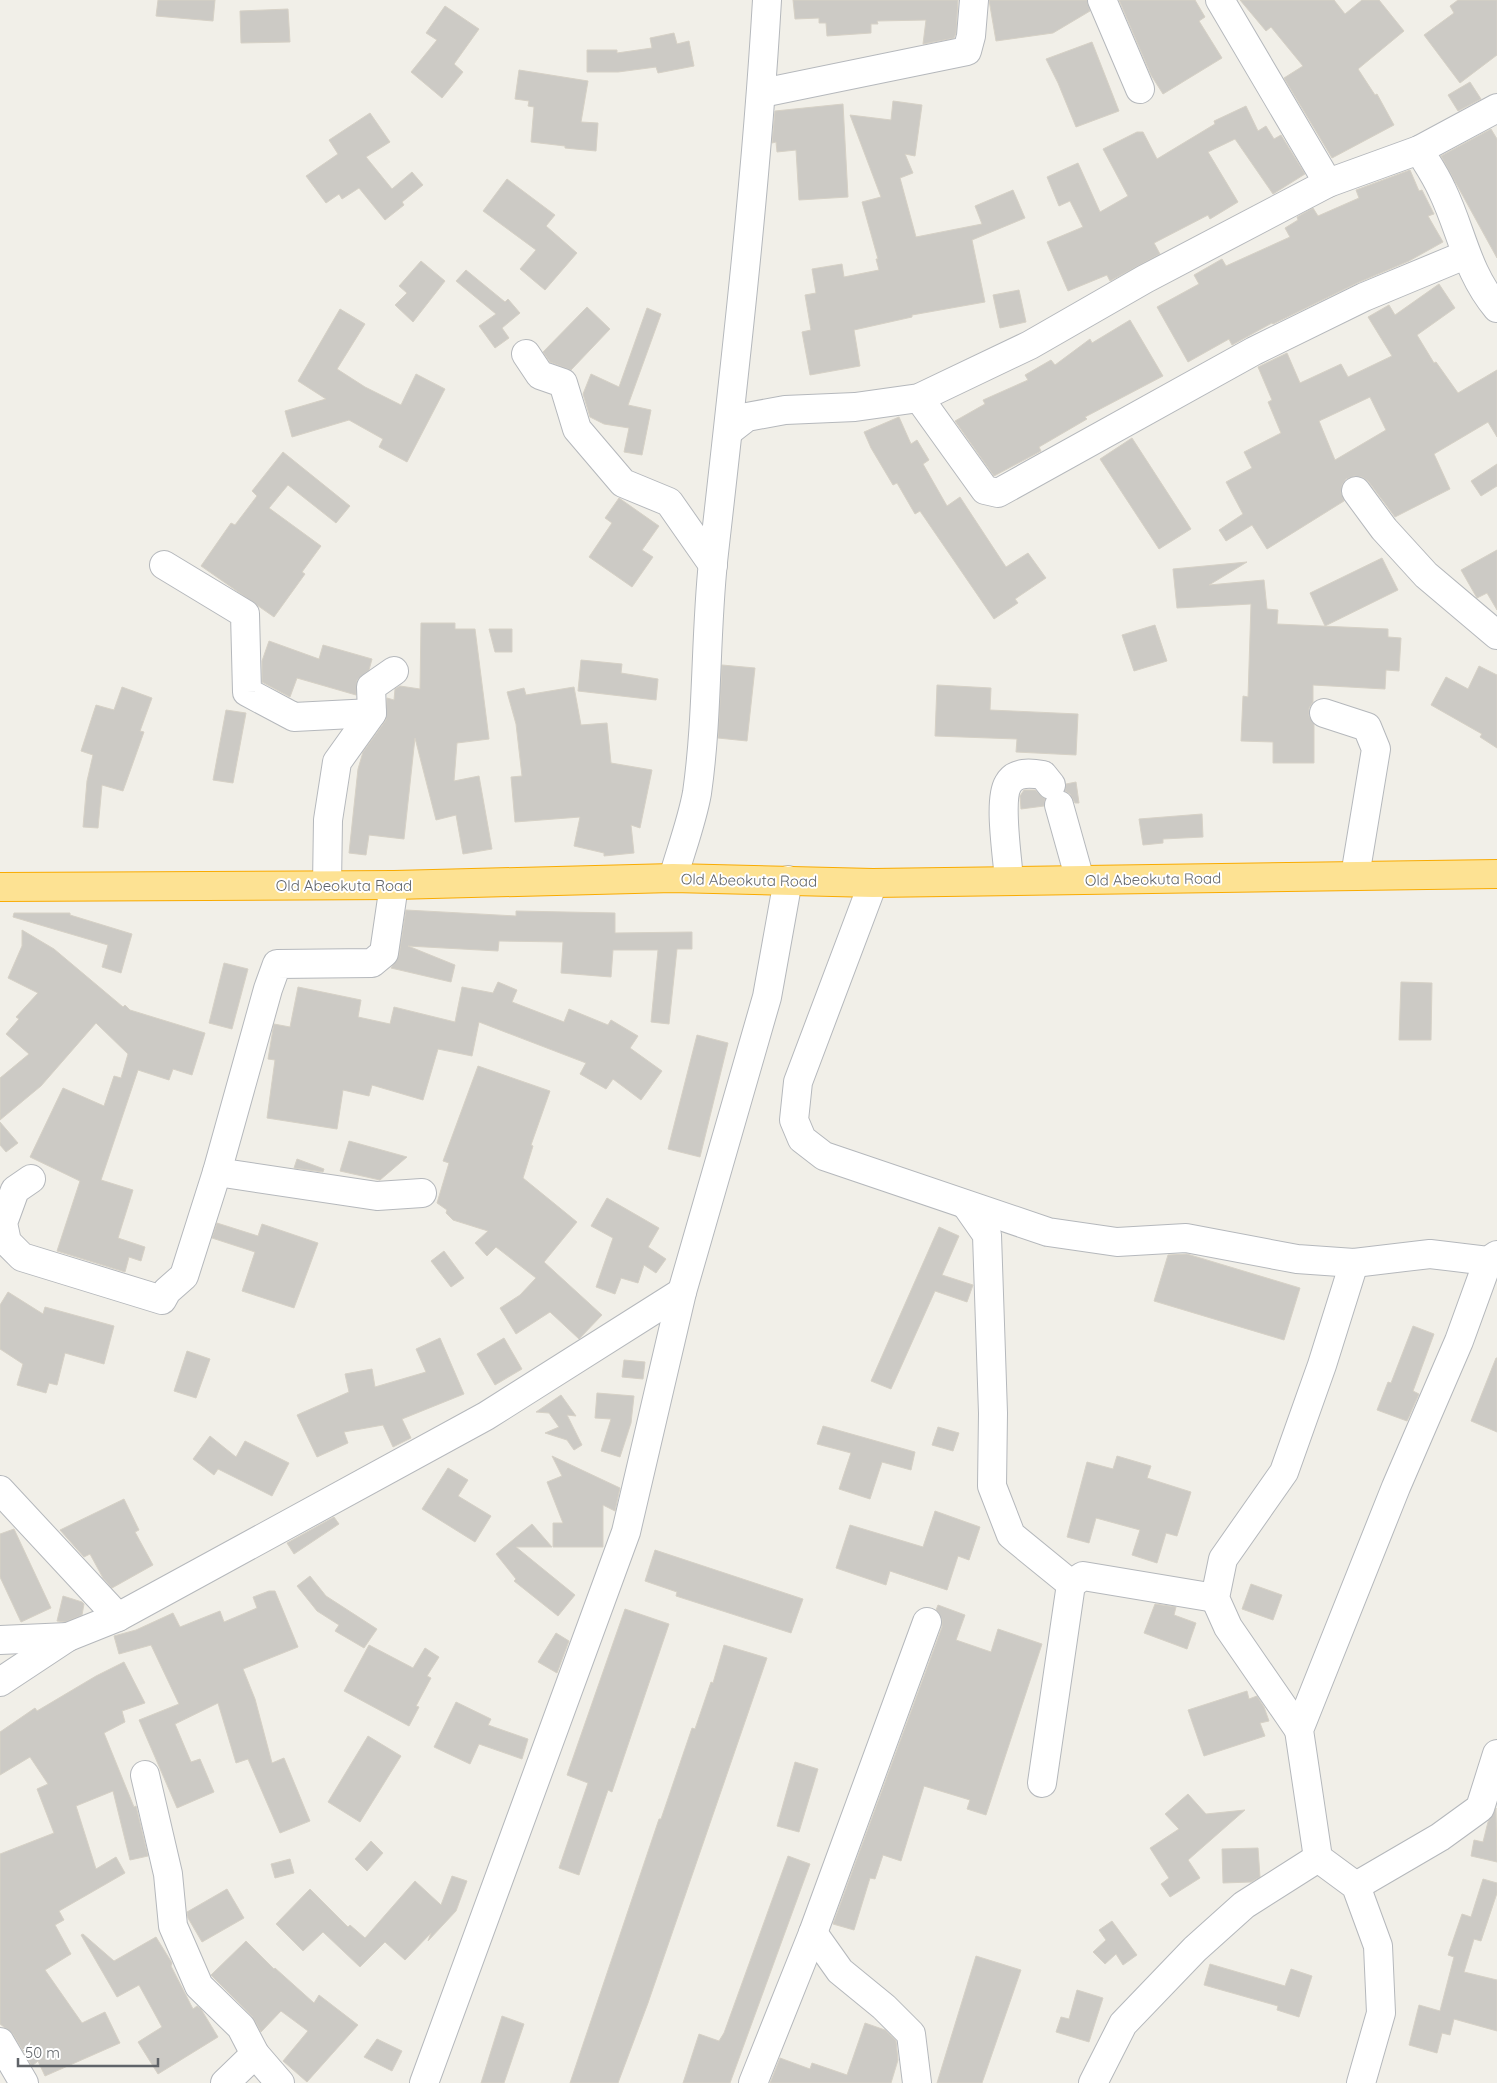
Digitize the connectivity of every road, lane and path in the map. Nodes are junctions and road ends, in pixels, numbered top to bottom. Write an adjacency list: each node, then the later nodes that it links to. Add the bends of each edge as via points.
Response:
1 (767, 0): 6 (street)
2 (974, 0): 6 (street, via 967,50)
3 (1102, 0): 5 (street)
4 (1220, 0): 9 (street)
5 (1140, 89)
6 (762, 93): 14 (street)
7 (1497, 108): 8 (street)
8 (1420, 150): 9 (street); 10 (street, via 1443,191)
9 (1328, 183): 13 (street, via 1145,279 1030,345)
10 (1465, 255): 11 (street); 13 (street, via 1364,297 1254,351 998,492 985,490)
11 (1497, 308)
12 (526, 354): 17 (street, via 540,375 563,383 577,429 623,483 669,502)
13 (919, 398): 14 (street, via 855,407 785,410 747,417)
14 (729, 432): 17 (street)
15 (1356, 491): 18 (street, via 1384,529 1426,575)
16 (164, 565): 20 (street, via 245,614 247,692 294,717)
17 (713, 566): 24 (street, via 704,727 696,795)
18 (1497, 634)
19 (394, 671): 20 (street, via 371,687)
20 (372, 713): 29 (street, via 337,762 328,820)
21 (1324, 713): 23 (street, via 1367,727 1376,749)
22 (1497, 874): 23 (highway, Old Abeokuta Road)
23 (1355, 876): 26 (highway, Old Abeokuta Road)
24 (674, 878): 25 (highway, Old Abeokuta Road); 30 (highway, Old Abeokuta Road)
25 (788, 880): 28 (highway, Old Abeokuta Road); 38 (street, via 766,997)
26 (1080, 880): 27 (highway, Old Abeokuta Road); 27 (street, via 1055,795 1043,775 1029,773 1017,775 1008,784 1004,798)
27 (1010, 881): 28 (highway, Old Abeokuta Road)
28 (874, 883): 35 (street, via 798,1082 794,1120 802,1139 824,1156)
29 (327, 885): 30 (highway, Old Abeokuta Road); 31 (highway, Old Abeokuta Road)
30 (394, 885): 32 (street, via 384,953 372,963 277,964)
31 (0, 887)
32 (217, 1172): 33 (street, via 184,1276 162,1300 22,1257 7,1242 3,1223 15,1190); 34 (street, via 378,1196)
33 (31, 1180)
34 (422, 1193)
35 (966, 1205): 37 (street, via 1048,1232 1117,1242 1186,1238 1297,1259); 40 (street, via 987,1235 992,1486 1010,1535)
36 (1492, 1258): 37 (street, via 1430,1254); 47 (street)
37 (1354, 1263): 41 (street, via 1284,1472 1223,1559)
38 (682, 1292): 42 (street, via 486,1416); 59 (street, via 626,1532)
39 (0, 1490): 42 (street)
40 (1071, 1584): 41 (street, via 1083,1576); 50 (street)
41 (1214, 1598): 47 (street, via 1228,1628)
42 (118, 1617): 44 (street)
43 (927, 1622): 53 (street)
44 (68, 1637): 45 (street); 46 (street)
45 (0, 1640)
46 (0, 1682)
47 (1299, 1730): 51 (street)
48 (1497, 1754): 52 (street, via 1480,1808)
49 (145, 1775): 55 (street, via 168,1874 173,1926 199,1986 241,2027)
50 (1042, 1783)
51 (1318, 1858): 52 (street); 62 (street, via 1244,1906 1195,1949 1123,2024)
52 (1356, 1886): 63 (street, via 1378,1946 1381,2013)
53 (813, 1933): 60 (street); 61 (street, via 840,1970 884,2006 911,2034)
54 (0, 2042): 56 (street)
55 (255, 2054): 57 (street); 58 (street)
56 (24, 2083)
57 (224, 2083)
58 (280, 2083)
59 (424, 2083)
60 (753, 2083)
61 (917, 2083)
62 (1093, 2083)
63 (1361, 2083)

